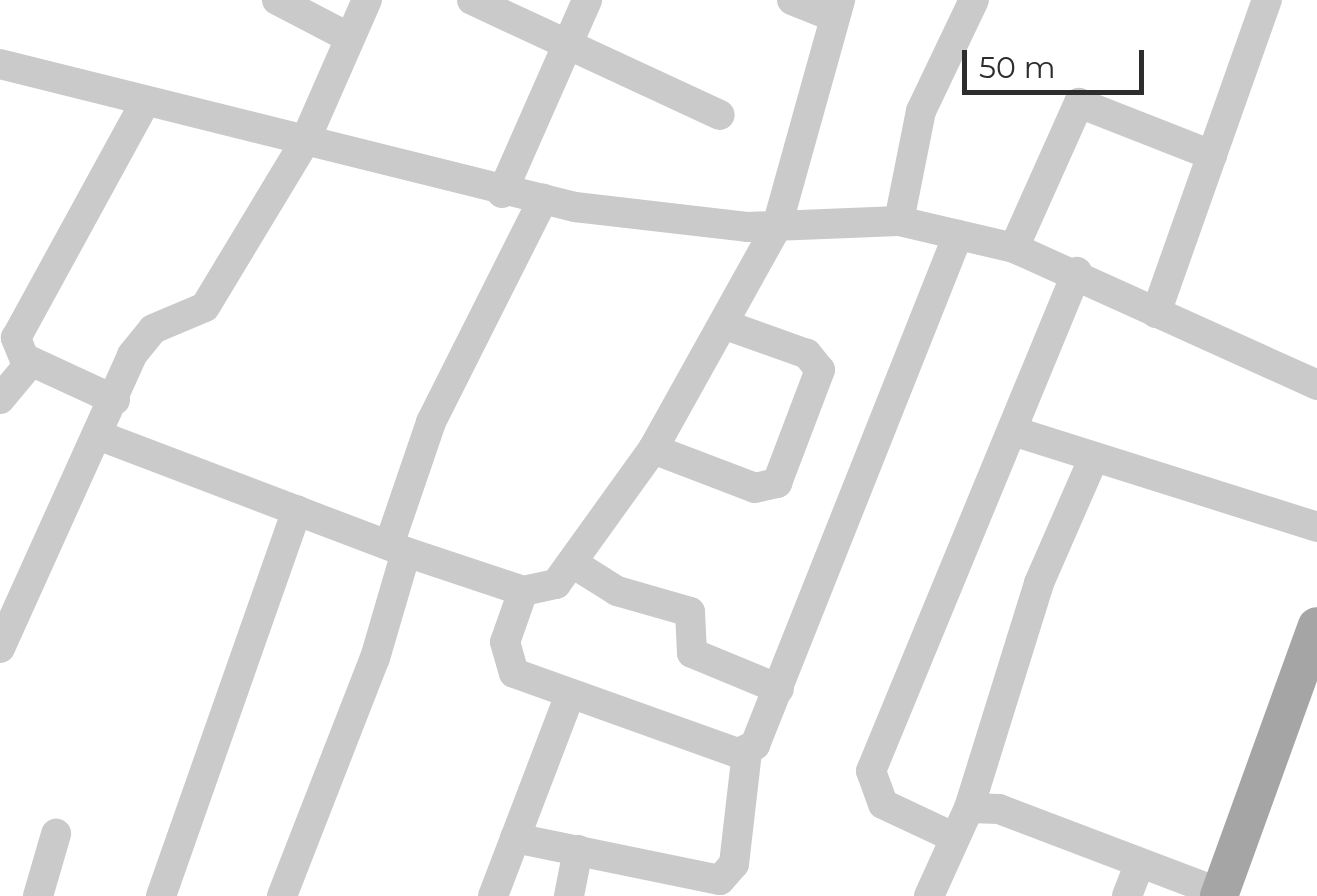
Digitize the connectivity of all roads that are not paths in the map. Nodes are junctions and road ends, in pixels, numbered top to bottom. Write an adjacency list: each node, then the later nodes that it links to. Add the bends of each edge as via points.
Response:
1 (277, 0): 9 (street)
2 (366, 0): 9 (street)
3 (472, 0): 10 (street)
4 (587, 0): 10 (street)
5 (792, 0): 8 (street)
6 (974, 0): 18 (street, via 921,111)
7 (1267, 0): 15 (street)
8 (837, 8): 19 (street)
9 (348, 37): 14 (street)
10 (565, 42): 13 (street); 16 (street)
11 (0, 64): 12 (street)
12 (146, 101): 14 (street); 25 (street, via 16,338)
13 (720, 115)
14 (305, 141): 16 (street); 28 (street, via 204,307 145,336)
15 (1212, 155): 21 (street, via 1079,103); 23 (street)
16 (502, 192): 17 (street)
17 (543, 198): 19 (street); 35 (street, via 432,422)
18 (899, 222): 19 (street); 20 (street)
19 (777, 226): 24 (street)
20 (958, 236): 21 (street); 40 (street)
21 (1014, 248): 22 (street)
22 (1077, 272): 23 (street); 29 (street)
23 (1156, 313): 26 (street)
24 (729, 326): 31 (street); 31 (street, via 808,354 820,370 777,483 755,488)
25 (32, 362): 27 (street); 28 (street)
26 (1317, 385)
27 (0, 400)
28 (114, 400): 30 (street)
29 (1013, 431): 32 (street); 45 (street, via 871,771 882,804)
30 (102, 437): 33 (street); 39 (street)
31 (654, 449): 36 (street)
32 (1094, 457): 34 (street); 43 (street, via 1039,583)
33 (297, 510): 35 (street); 51 (street)
34 (1317, 527)
35 (398, 549): 37 (street); 52 (street, via 376,658)
36 (574, 564): 37 (street, via 556,584); 40 (street, via 617,591 690,612 692,652)
37 (523, 590): 41 (street, via 506,660)
38 (1317, 626): 49 (main road)
39 (0, 648)
40 (779, 689): 42 (street)
41 (568, 700): 42 (street); 46 (street)
42 (747, 751): 47 (street, via 726,878)
43 (969, 808): 45 (street); 48 (street, via 998,809)
44 (56, 834): 50 (street)
45 (951, 836): 55 (street)
46 (515, 838): 47 (street); 53 (street)
47 (578, 850): 54 (street)
48 (1139, 864): 49 (street); 56 (street)
49 (1220, 895)
50 (38, 896)
51 (161, 896)
52 (282, 896)
53 (492, 896)
54 (569, 896)
55 (929, 896)
56 (1127, 896)

